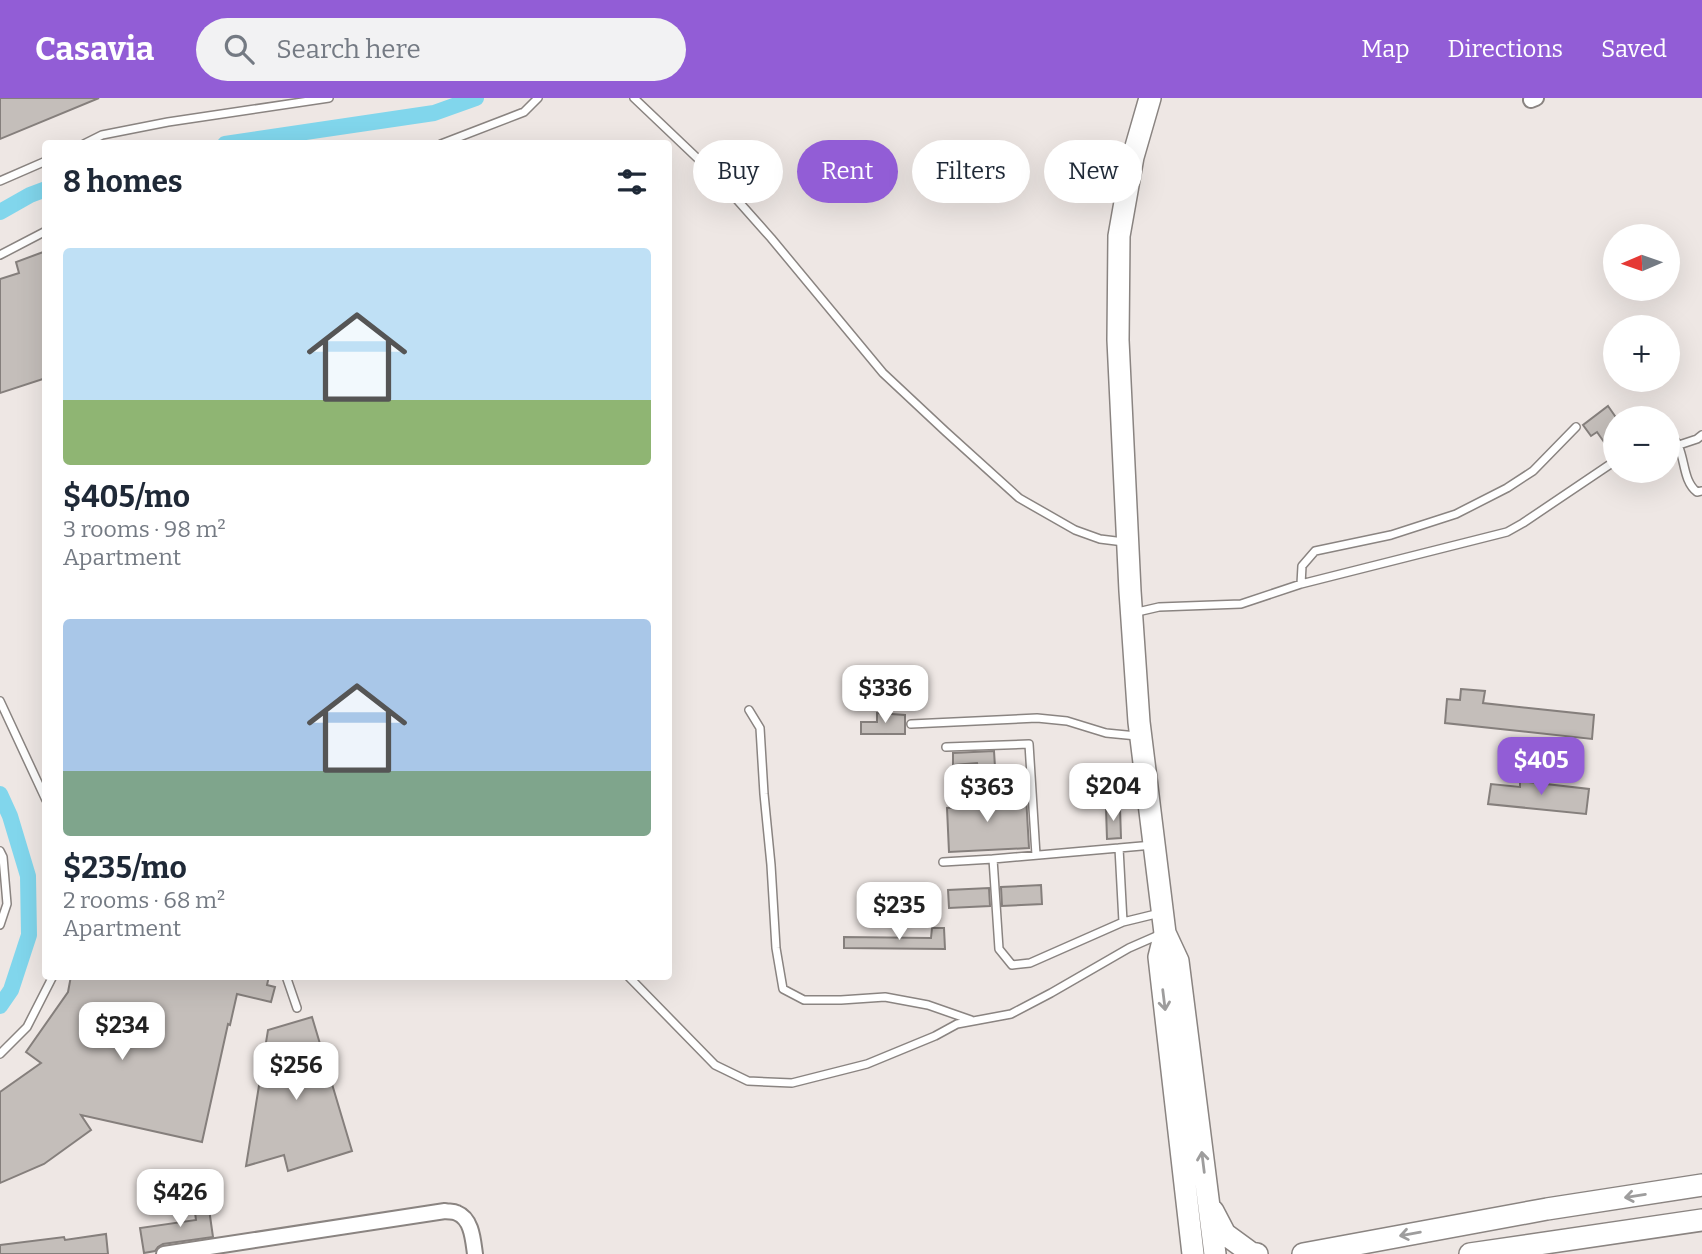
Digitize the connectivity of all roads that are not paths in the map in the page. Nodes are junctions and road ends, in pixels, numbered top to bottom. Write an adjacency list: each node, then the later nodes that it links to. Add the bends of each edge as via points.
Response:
1 (329, 98): 5 (lane, via 168,122)
2 (538, 98): 6 (lane, via 524,113)
3 (634, 98): 17 (lane, via 715,175 883,373 1019,498 1075,530)
4 (1150, 98): 17 (main road, via 1133,157 1119,236 1118,340)
5 (92, 140)
6 (452, 140)
7 (42, 163): 8 (lane)
8 (0, 181)
9 (42, 232): 10 (lane)
10 (0, 255)
11 (1576, 426): 18 (lane, via 1533,471 1456,514 1391,535 1315,551 1303,566)
12 (1702, 435): 13 (lane)
13 (1680, 445)
14 (1680, 449): 16 (lane, via 1690,486)
15 (1603, 469): 18 (lane, via 1507,532)
16 (1702, 491)
17 (1128, 543): 19 (main road)
18 (1301, 584): 19 (lane, via 1241,604 1159,607)
19 (1132, 613): 23 (main road)
20 (0, 701): 27 (lane)
21 (749, 710): 41 (lane, via 760,728 783,989 804,1000 885,998 928,1005)
22 (911, 724): 23 (lane, via 1038,718)
23 (1141, 736): 28 (main road)
24 (946, 747): 25 (lane, via 1029,744)
25 (1031, 776): 26 (lane); 31 (lane)
26 (964, 780)
27 (42, 791)
28 (1153, 845): 29 (lane); 35 (main road)
29 (1119, 848): 31 (lane); 34 (lane)
30 (0, 850): 36 (lane, via 7,904)
31 (1036, 856): 32 (lane)
32 (993, 859): 33 (lane); 34 (lane, via 999,949 1012,965 1030,963)
33 (943, 862)
34 (1123, 922): 35 (lane)
35 (1163, 923): 41 (lane, via 1129,948 1012,1014); 44 (main road, one-way to 35, via 1178,961); 50 (main road, one-way to 50, via 1158,957)
36 (0, 925)
37 (51, 980): 42 (lane, via 27,1027)
38 (287, 980): 40 (lane)
39 (632, 980): 41 (lane, via 715,1065 748,1081 792,1083 867,1064)
40 (297, 1008)
41 (972, 1021)
42 (0, 1054)
43 (1702, 1185): 45 (main road, one-way to 45)
44 (1208, 1200): 51 (main road); 52 (main road, via 1224,1234)
45 (1547, 1209): 47 (main road); 53 (main road, one-way to 53)
46 (1702, 1220): 47 (main road)
47 (1553, 1242): 54 (main road)
48 (164, 1254): 49 (street, via 445,1211 458,1213 466,1221)
49 (475, 1254)
50 (1193, 1254)
51 (1214, 1254)
52 (1257, 1254)
53 (1303, 1254)
54 (1470, 1254)

